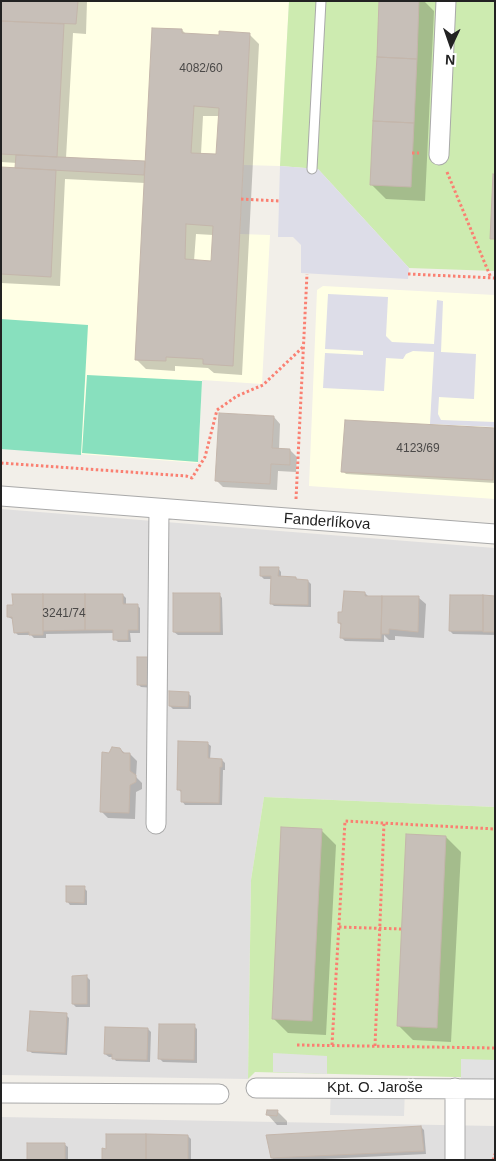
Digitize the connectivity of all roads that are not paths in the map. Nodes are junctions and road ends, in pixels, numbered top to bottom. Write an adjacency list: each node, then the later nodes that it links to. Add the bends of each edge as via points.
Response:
1 (321, 1): 4 (lane)
2 (446, 1): 3 (street)
3 (439, 155)
4 (312, 168)
5 (1, 496): 6 (street, Fanderlíkova)
6 (159, 509): 7 (street, Fanderlíkova); 8 (street)
7 (495, 534)
8 (156, 824)
9 (256, 1088): 10 (street, Kpt. O. Jaroše)
10 (455, 1088): 11 (street, Kpt. O. Jaroše); 14 (street)
11 (495, 1088)
12 (1, 1093): 13 (street)
13 (219, 1094)
14 (455, 1160)

